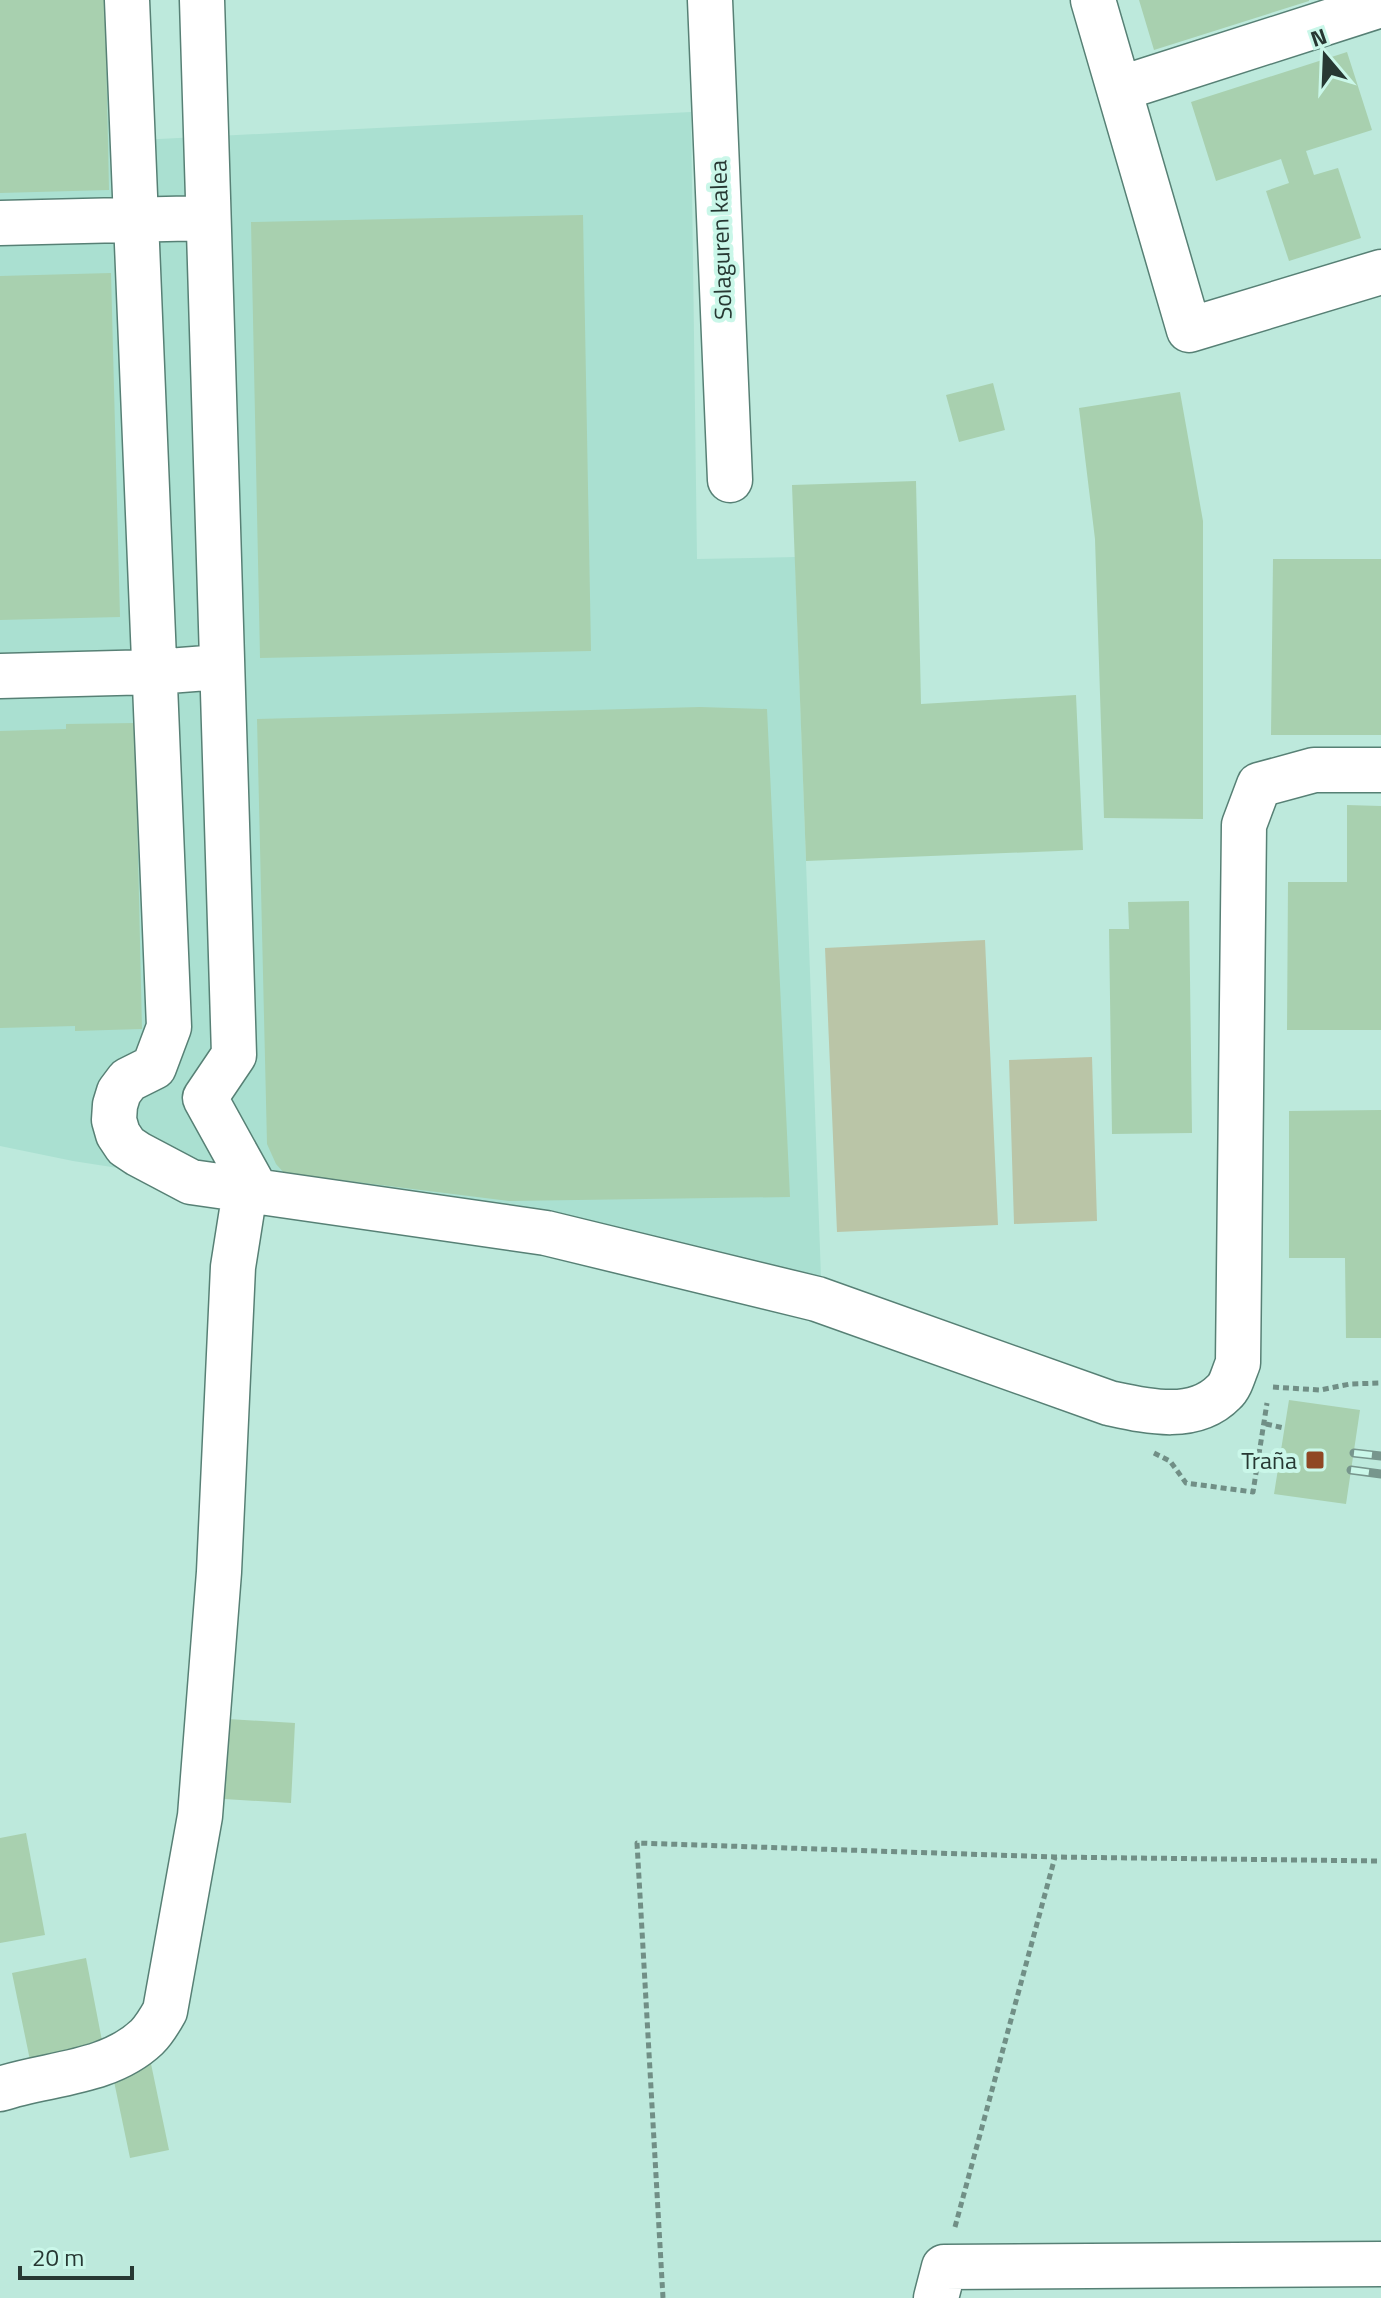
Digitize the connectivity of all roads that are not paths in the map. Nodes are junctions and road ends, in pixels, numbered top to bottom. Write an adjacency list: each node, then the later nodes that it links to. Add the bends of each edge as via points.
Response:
1 (127, 0): 8 (street)
2 (202, 0): 7 (street)
3 (1093, 0): 6 (street)
4 (721, 4): 11 (street, Solaguren kalea)
5 (1381, 5): 6 (street)
6 (1119, 89): 10 (street, via 1189,330)
7 (208, 218): 8 (street); 12 (street)
8 (136, 220): 9 (street); 13 (street)
9 (0, 223)
10 (1381, 272)
11 (730, 480)
12 (220, 667): 13 (street); 17 (street, via 234,1055)
13 (155, 672): 14 (street); 16 (street, via 169,1027)
14 (0, 676)
15 (1381, 770): 19 (street, via 1314,770 1259,785 1244,825 1238,1363 1226,1391 1199,1409 1155,1413 1109,1403 817,1299 546,1233)
16 (154, 1067): 17 (street, via 185,1074); 18 (street, via 128,1080 119,1092 114,1120 126,1146)
17 (205, 1098): 18 (street, via 206,1126 191,1149 179,1157); 19 (street)
18 (152, 1160): 19 (street, via 191,1182)
19 (251, 1192): 20 (street, via 233,1267 219,1572 200,1816 165,2011 149,2035 127,2053 86,2069)
20 (0, 2089)
21 (1381, 2264): 22 (street)
22 (940, 2282)

